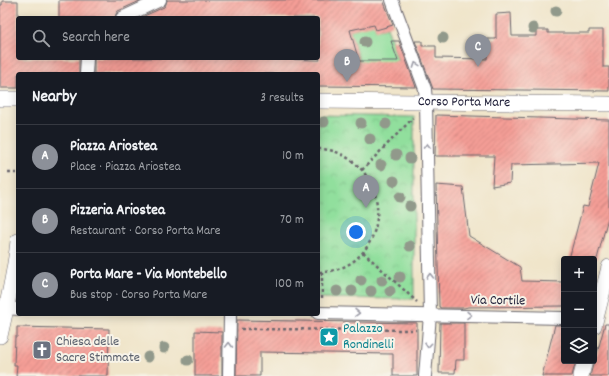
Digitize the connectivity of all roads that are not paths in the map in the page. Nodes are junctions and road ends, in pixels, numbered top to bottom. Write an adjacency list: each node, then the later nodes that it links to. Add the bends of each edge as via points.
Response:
1 (160, 0): 3 (street)
2 (392, 0): 9 (street, one-way to 2, via 425,89)
3 (126, 16)
4 (87, 60): 5 (street)
5 (86, 72)
6 (0, 99): 7 (street)
7 (16, 99)
8 (320, 101): 9 (street, Corso Porta Mare)
9 (426, 102): 10 (street, Corso Porta Mare); 16 (street, one-way to 9)
10 (609, 104)
11 (16, 265): 14 (street)
12 (609, 267): 13 (street)
13 (604, 303): 18 (street)
14 (12, 309): 20 (street)
15 (320, 313): 16 (street, Via Cortile, one-way to 16)
16 (430, 315): 19 (street, Via Cortile, one-way to 19); 23 (street, one-way to 23)
17 (230, 316): 22 (street, one-way to 17)
18 (597, 317)
19 (561, 318)
20 (0, 336)
21 (584, 364): 24 (street)
22 (229, 376)
23 (425, 376)
24 (581, 376)

